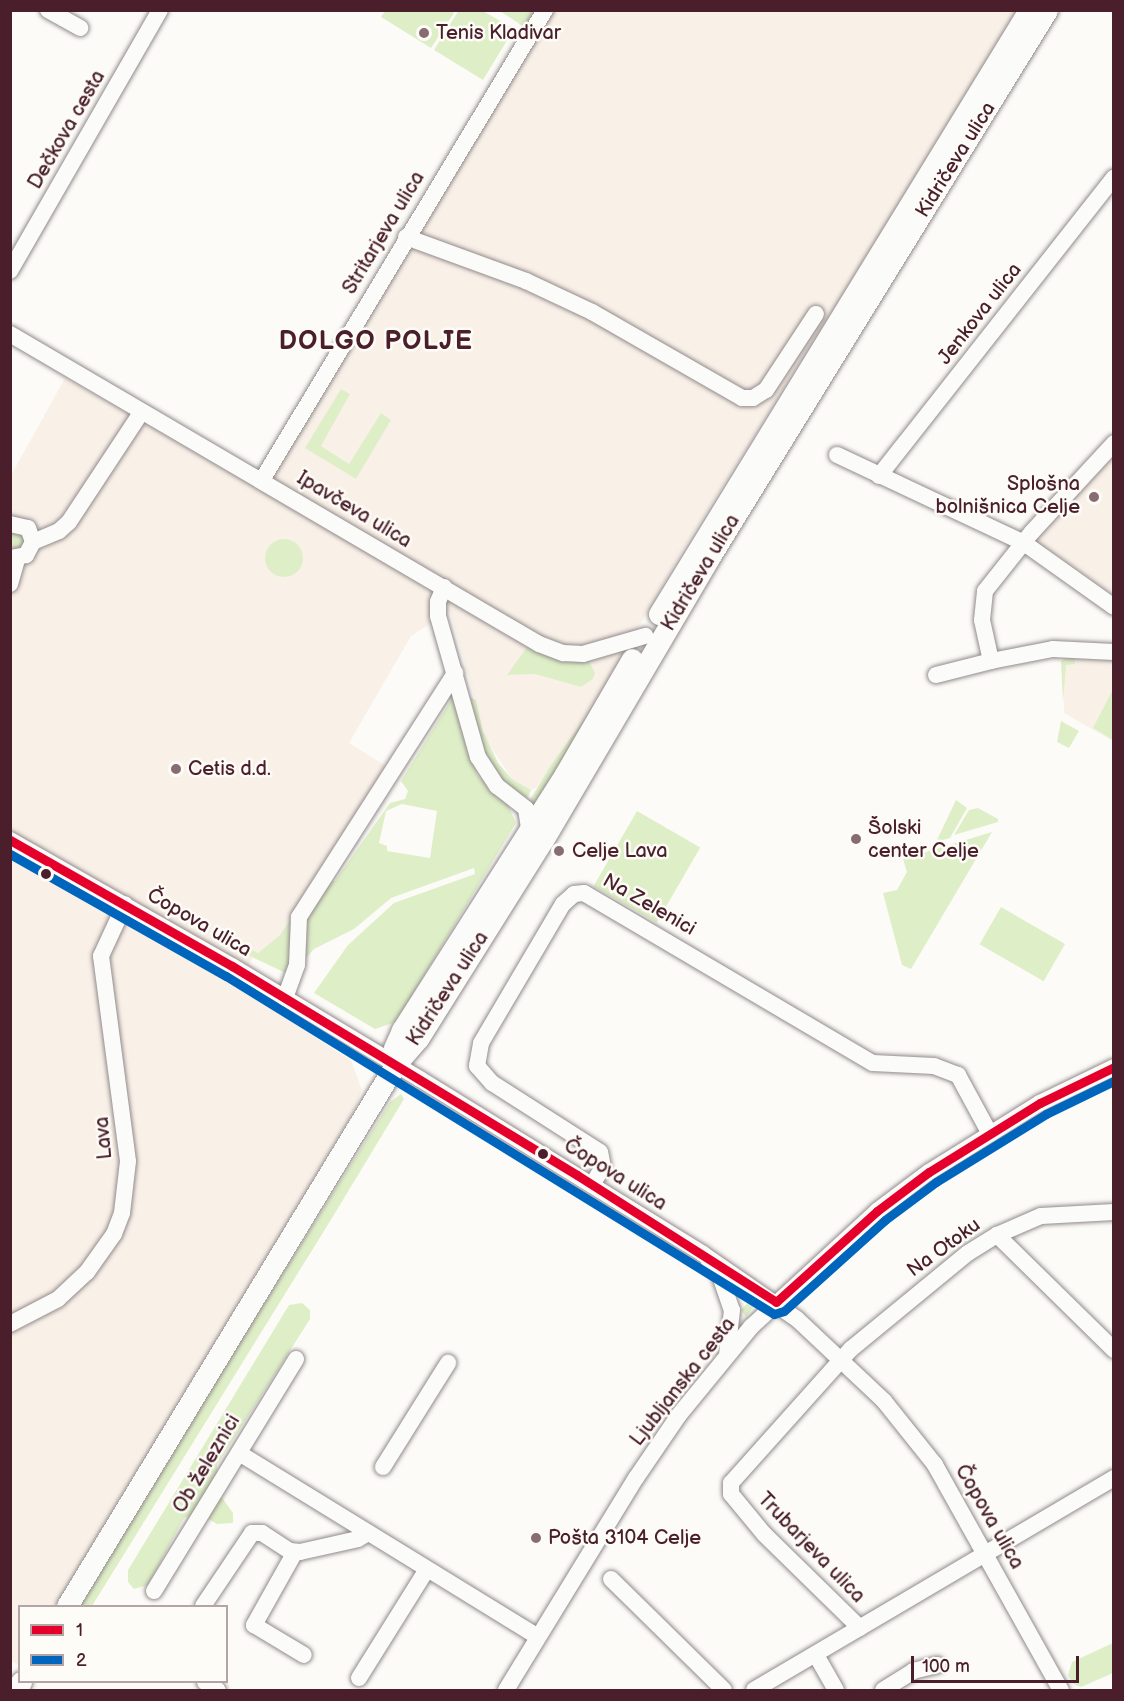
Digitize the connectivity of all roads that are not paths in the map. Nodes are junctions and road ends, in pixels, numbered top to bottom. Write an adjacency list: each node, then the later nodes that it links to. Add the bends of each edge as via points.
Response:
1 (48, 10): 6 (street)
2 (160, 10): 9 (street, Dečkova cesta)
3 (545, 10): 8 (street, Stritarjeva ulica)
4 (1029, 10): 24 (main road, Kidričeva ulica)
5 (1047, 10): 33 (main road, Kidričeva ulica, via 704,567 543,840 418,1039)
6 (80, 28)
7 (1113, 177): 15 (street, Jenkova ulica)
8 (406, 237): 10 (street, via 526,281 592,312 741,398 753,398 766,390); 16 (street, Stritarjeva ulica)
9 (10, 271)
10 (816, 314)
11 (10, 334): 12 (street, Ipavčeva ulica)
12 (141, 413): 16 (street, Ipavčeva ulica); 18 (street, via 69,522 59,531)
13 (1113, 443): 19 (street)
14 (837, 455): 15 (street)
15 (879, 476): 19 (street)
16 (262, 480): 22 (street, Ipavčeva ulica)
17 (10, 524): 18 (street, via 28,528)
18 (33, 542): 20 (street, via 30,551)
19 (1024, 543): 23 (street); 26 (street, via 985,591 982,620)
20 (14, 558): 21 (street)
21 (10, 584)
22 (444, 587): 24 (street, Ipavčeva ulica, via 539,644 562,652 601,652); 28 (street, via 438,616)
23 (1113, 606)
24 (645, 636): 29 (main road, Kidričeva ulica)
25 (1113, 652): 26 (street, via 1053,649)
26 (991, 661): 27 (street)
27 (936, 675)
28 (457, 679): 29 (street, via 467,725 484,771 526,809); 32 (street, via 352,831 299,916 297,965)
29 (529, 828): 33 (main road, Kidričeva ulica, via 402,1030 394,1048)
30 (10, 840): 31 (street, Čopova ulica)
31 (125, 904): 32 (street, Čopova ulica); 41 (street, Lava, via 101,956 128,1161 122,1214 114,1234 79,1279 58,1299)
32 (285, 998): 33 (street, Čopova ulica)
33 (395, 1065): 36 (street, Čopova ulica); 56 (main road)
34 (1113, 1067): 35 (street, Ljubljanska cesta)
35 (990, 1132): 36 (street, Na Zelenici, via 958,1075 934,1066 873,1063 584,893 574,894 563,904 481,1043 477,1066 492,1083 600,1152 603,1167); 40 (street, Ljubljanska cesta, via 877,1211)
36 (592, 1185): 39 (street, Čopova ulica)
37 (1113, 1212): 38 (street, Na Otoku, via 1041,1216)
38 (997, 1234): 42 (street); 43 (street, Na Otoku, via 968,1253)
39 (703, 1254): 40 (street, Čopova ulica); 44 (street, via 719,1273 732,1310)
40 (776, 1302): 43 (street, Čopova ulica); 44 (street, Ljubljanska cesta)
41 (10, 1324)
42 (1113, 1350)
43 (847, 1354): 52 (street, Čopova ulica, via 917,1441); 58 (street, Trubarjeva ulica, via 735,1478 730,1489 764,1534)
44 (727, 1356): 59 (street, Ljubljanska cesta, via 636,1478)
45 (296, 1359): 47 (street, Ob železnici)
46 (448, 1363): 48 (street)
47 (239, 1453): 50 (street); 55 (street, Ob železnici)
48 (383, 1467)
49 (1113, 1478): 52 (street, Trubarjeva ulica)
50 (368, 1533): 51 (street, via 358,1539); 53 (street)
51 (295, 1552): 57 (street, via 262,1533 252,1533); 60 (street, via 254,1625)
52 (987, 1554): 58 (street, Trubarjeva ulica); 64 (street, Čopova ulica)
53 (427, 1569): 59 (street); 63 (street)
54 (611, 1579): 66 (street)
55 (154, 1591)
56 (68, 1605)
57 (204, 1605)
58 (860, 1629): 61 (street, Trubarjeva ulica)
59 (538, 1637): 65 (street, Ljubljanska cesta)
60 (304, 1655)
61 (816, 1655): 67 (street, Trubarjeva ulica); 68 (street)
62 (937, 1665): 69 (street, via 913,1671)
63 (359, 1678)
64 (1058, 1685)
65 (506, 1690)
66 (724, 1690)
67 (754, 1690)
68 (837, 1690)
69 (883, 1690)

